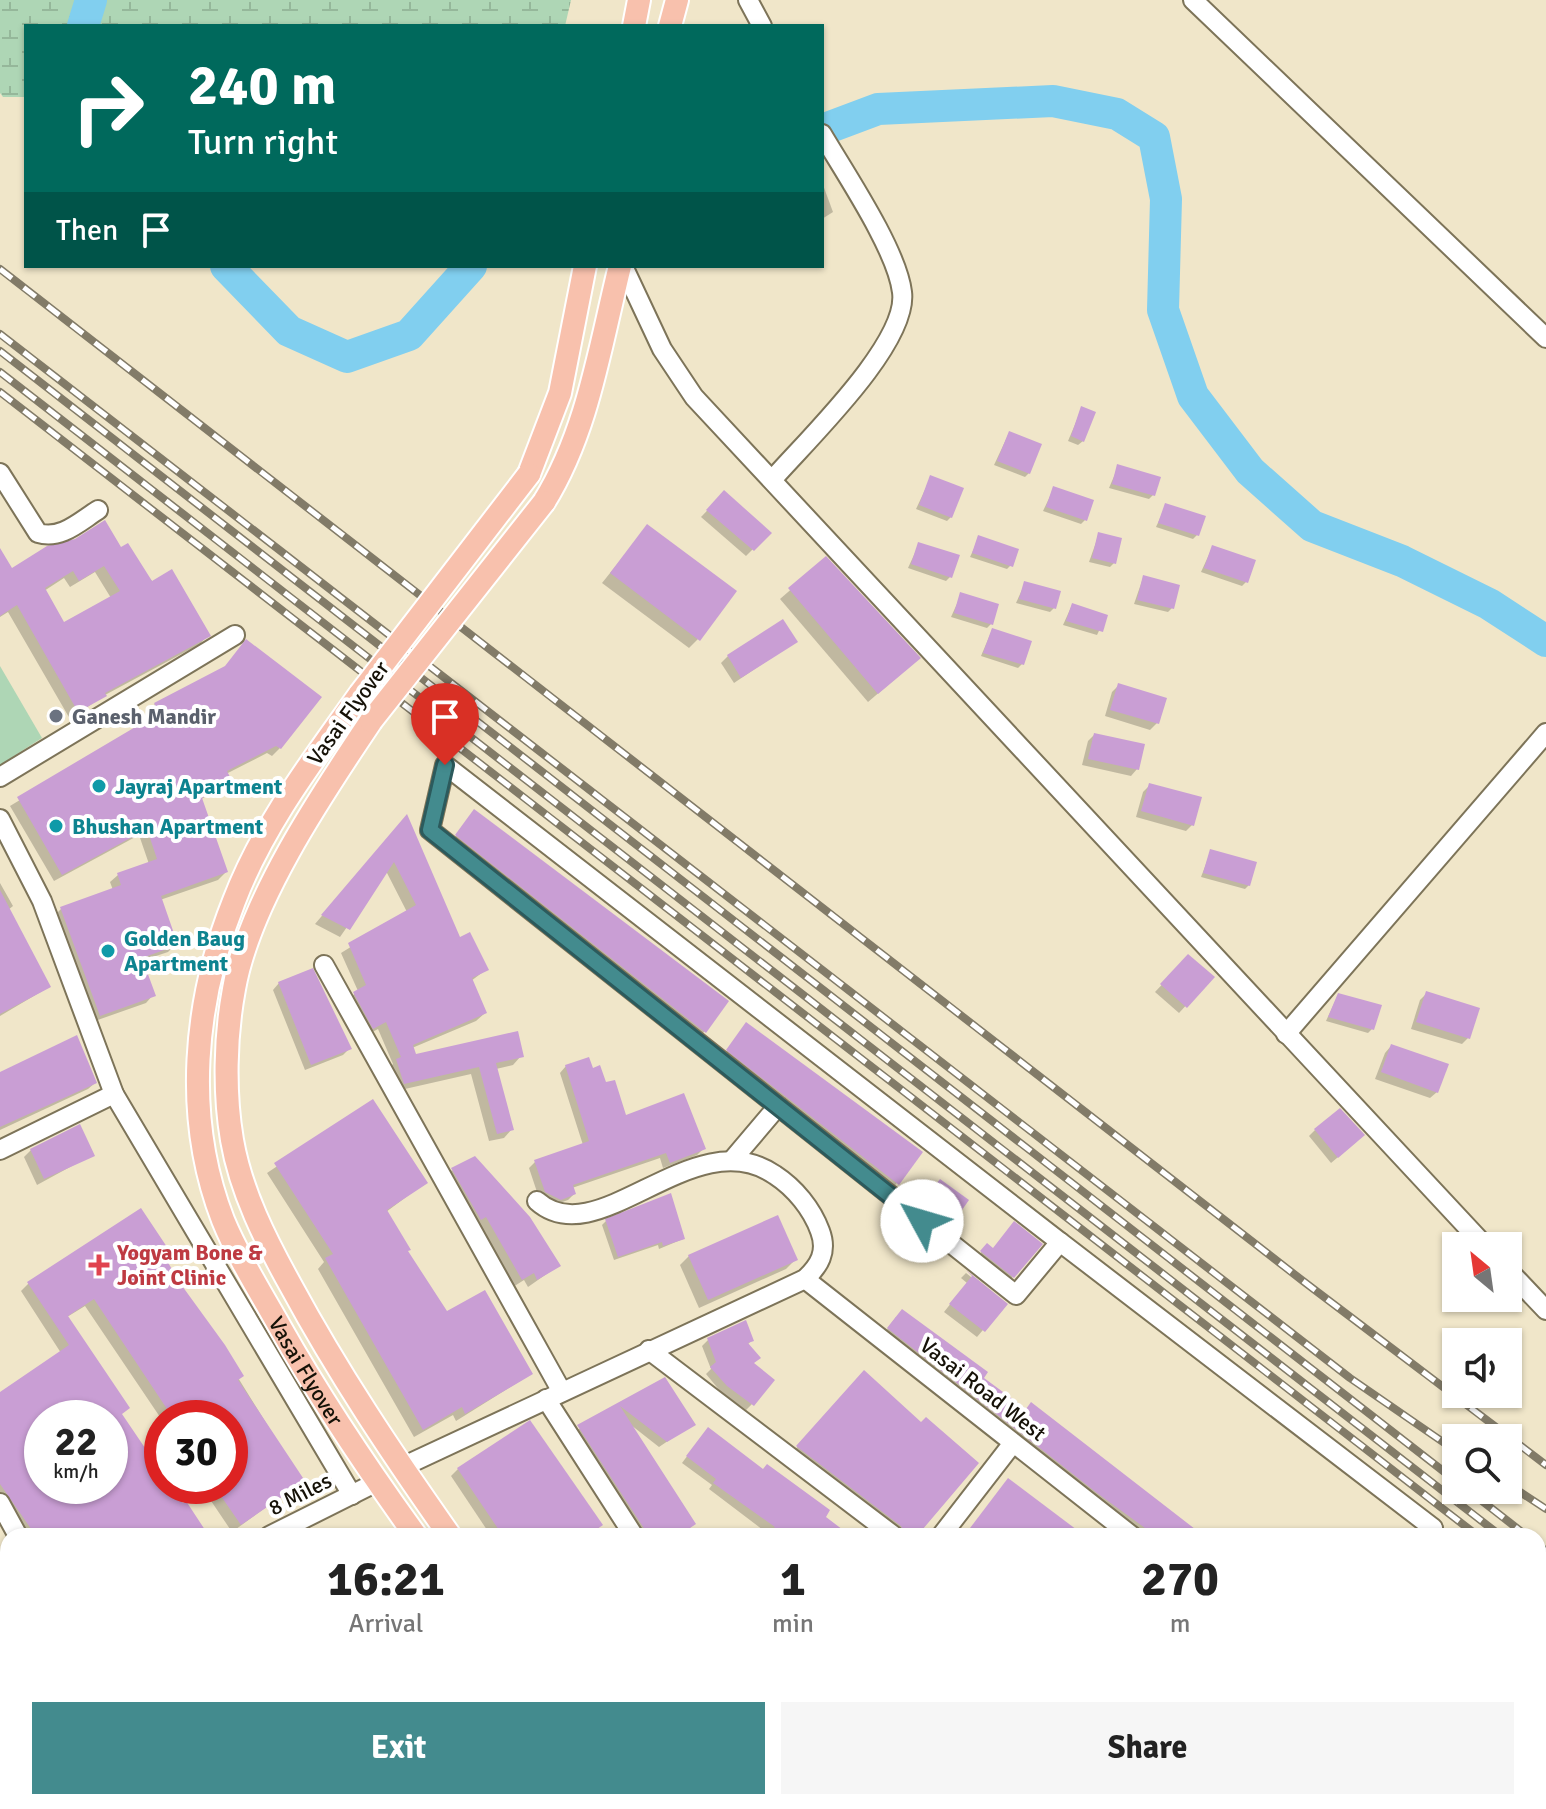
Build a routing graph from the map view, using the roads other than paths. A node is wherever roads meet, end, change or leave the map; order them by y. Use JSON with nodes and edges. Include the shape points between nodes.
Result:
{"nodes":[{"id":1,"x":639,"y":0,"type":"edge"},
{"id":2,"x":677,"y":0,"type":"edge"},
{"id":3,"x":748,"y":0,"type":"edge"},
{"id":4,"x":1193,"y":0,"type":"edge"},
{"id":5,"x":634,"y":24,"type":"edge"},
{"id":6,"x":671,"y":24,"type":"edge"},
{"id":7,"x":761,"y":24,"type":"edge"},
{"id":8,"x":824,"y":138,"type":"edge"},
{"id":9,"x":585,"y":268,"type":"edge"},
{"id":10,"x":621,"y":268,"type":"edge"},
{"id":11,"x":623,"y":268,"type":"edge"},
{"id":12,"x":1546,"y":338,"type":"edge"},
{"id":13,"x":0,"y":473,"type":"edge"},
{"id":14,"x":772,"y":480,"type":"junction"},
{"id":15,"x":98,"y":510,"type":"dead end"},
{"id":16,"x":235,"y":635,"type":"dead end"},
{"id":17,"x":1546,"y":733,"type":"edge"},
{"id":18,"x":0,"y":777,"type":"edge"},
{"id":19,"x":0,"y":819,"type":"edge"},
{"id":20,"x":324,"y":965,"type":"dead end"},
{"id":21,"x":1286,"y":1034,"type":"junction"},
{"id":22,"x":114,"y":1094,"type":"junction"},
{"id":23,"x":778,"y":1106,"type":"junction"},
{"id":24,"x":0,"y":1150,"type":"edge"},
{"id":25,"x":733,"y":1159,"type":"junction"},
{"id":26,"x":537,"y":1201,"type":"dead end"},
{"id":27,"x":1472,"y":1232,"type":"edge"},
{"id":28,"x":1060,"y":1242,"type":"junction"},
{"id":29,"x":805,"y":1279,"type":"junction"},
{"id":30,"x":1522,"y":1285,"type":"edge"},
{"id":31,"x":1546,"y":1310,"type":"edge"},
{"id":32,"x":649,"y":1350,"type":"junction"},
{"id":33,"x":554,"y":1396,"type":"junction"},
{"id":34,"x":1013,"y":1443,"type":"junction"},
{"id":35,"x":402,"y":1467,"type":"junction"},
{"id":36,"x":377,"y":1482,"type":"junction"},
{"id":37,"x":352,"y":1495,"type":"junction"},
{"id":38,"x":0,"y":1503,"type":"edge"},
{"id":39,"x":14,"y":1528,"type":"edge"},
{"id":40,"x":285,"y":1528,"type":"edge"},
{"id":41,"x":410,"y":1528,"type":"edge"},
{"id":42,"x":444,"y":1528,"type":"edge"},
{"id":43,"x":629,"y":1528,"type":"edge"},
{"id":44,"x":883,"y":1528,"type":"edge"},
{"id":45,"x":947,"y":1528,"type":"edge"},
{"id":46,"x":1122,"y":1528,"type":"edge"},
{"id":47,"x":1433,"y":1528,"type":"dead end"}],
"edges":[{"from":1,"to":5,"type":"main road"},
{"from":2,"to":6,"type":"main road"},
{"from":3,"to":7,"type":"street"},
{"from":4,"to":12,"type":"street"},
{"from":8,"to":14,"type":"street","via":[[893,261],[902,315],[877,360]]},
{"from":9,"to":36,"type":"main road","name":"Vasai Flyover","bridge":true,"via":[[560,393],[529,474],[282,804],[234,900],[204,993],[197,1086],[204,1151],[223,1221],[289,1344]]},
{"from":10,"to":35,"type":"main road","name":"Vasai Flyover","bridge":true,"via":[[566,467],[371,721],[313,807],[255,924],[234,988],[228,1096],[232,1141],[245,1187],[311,1323]]},
{"from":11,"to":14,"type":"street","via":[[662,349],[694,397]]},
{"from":13,"to":15,"type":"street","via":[[38,533],[61,534]]},
{"from":14,"to":21,"type":"street"},
{"from":16,"to":18,"type":"street"},
{"from":17,"to":21,"type":"street"},
{"from":19,"to":22,"type":"street","via":[[47,914]]},
{"from":20,"to":33,"type":"street"},
{"from":21,"to":27,"type":"street"},
{"from":22,"to":24,"type":"street"},
{"from":22,"to":37,"type":"street"},
{"from":23,"to":25,"type":"street"},
{"from":23,"to":28,"type":"street","via":[[1016,1295]]},
{"from":23,"to":28,"type":"street","via":[[430,830],[445,765]]},
{"from":25,"to":26,"type":"street","via":[[707,1162],[588,1213],[558,1215]]},
{"from":25,"to":29,"type":"street","via":[[754,1163],[784,1181],[812,1216],[824,1252]]},
{"from":28,"to":47,"type":"street"},
{"from":29,"to":32,"type":"street"},
{"from":29,"to":34,"type":"street","name":"Vasai Road West"},
{"from":30,"to":31,"type":"street"},
{"from":32,"to":33,"type":"street"},
{"from":32,"to":44,"type":"street"},
{"from":33,"to":35,"type":"street"},
{"from":33,"to":43,"type":"street"},
{"from":34,"to":45,"type":"street"},
{"from":34,"to":46,"type":"street","name":"Vasai Road West"},
{"from":35,"to":36,"type":"main road"},
{"from":35,"to":42,"type":"main road","name":"Vasai Flyover"},
{"from":36,"to":37,"type":"street","name":"8 Miles"},
{"from":36,"to":41,"type":"main road","name":"Vasai Flyover"},
{"from":37,"to":40,"type":"street","name":"8 Miles"},
{"from":38,"to":39,"type":"street"}]}
